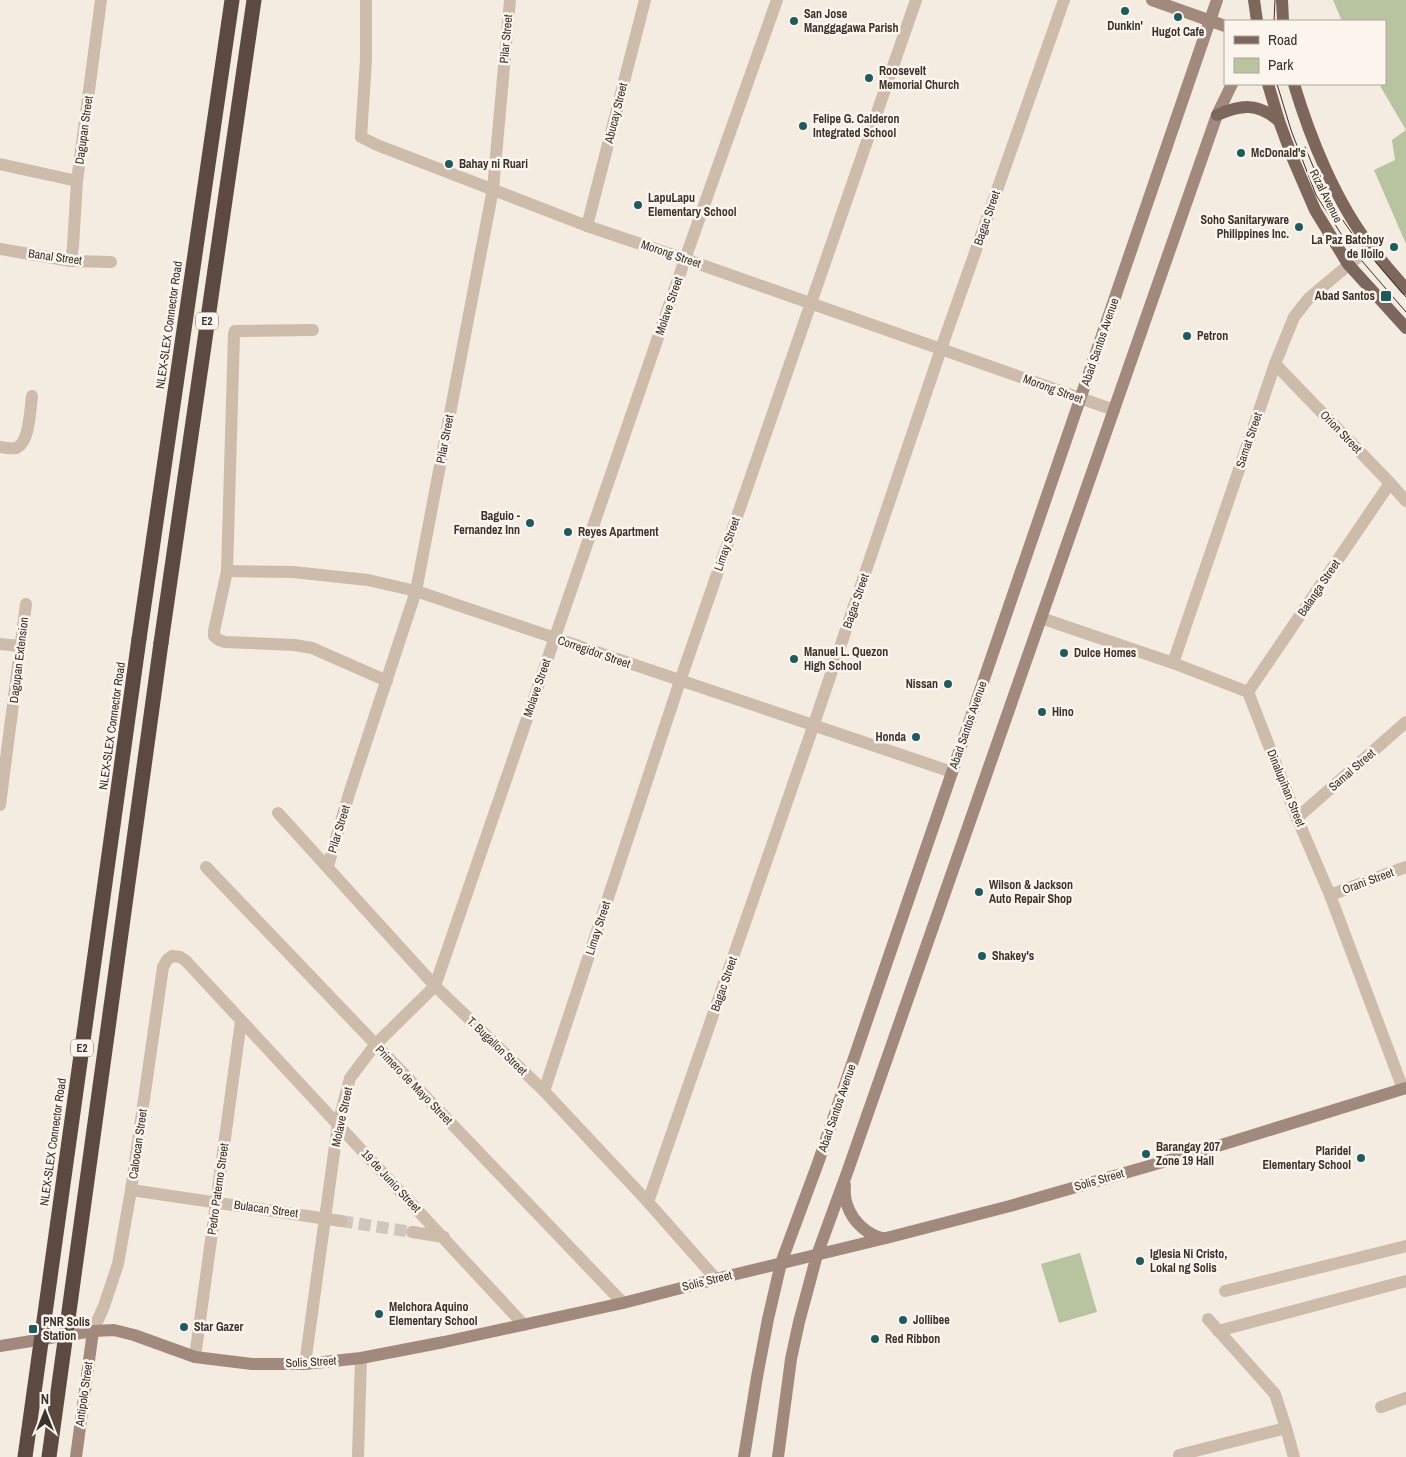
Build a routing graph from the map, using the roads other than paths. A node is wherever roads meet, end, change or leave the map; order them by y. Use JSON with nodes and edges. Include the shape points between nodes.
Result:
{"nodes":[{"id":1,"x":101,"y":0,"type":"edge"},
{"id":2,"x":232,"y":0,"type":"edge"},
{"id":3,"x":254,"y":0,"type":"edge"},
{"id":4,"x":366,"y":0,"type":"edge"},
{"id":5,"x":510,"y":0,"type":"edge"},
{"id":6,"x":645,"y":0,"type":"edge"},
{"id":7,"x":777,"y":0,"type":"edge"},
{"id":8,"x":916,"y":0,"type":"edge"},
{"id":9,"x":1064,"y":0,"type":"edge"},
{"id":10,"x":1152,"y":0,"type":"edge"},
{"id":11,"x":1217,"y":0,"type":"edge"},
{"id":12,"x":1254,"y":0,"type":"edge"},
{"id":13,"x":1282,"y":0,"type":"edge"},
{"id":14,"x":1211,"y":20,"type":"junction"},
{"id":15,"x":1257,"y":20,"type":"edge"},
{"id":16,"x":1282,"y":20,"type":"edge"},
{"id":17,"x":1224,"y":26,"type":"edge"},
{"id":18,"x":1232,"y":85,"type":"edge"},
{"id":19,"x":1268,"y":85,"type":"edge"},
{"id":20,"x":1294,"y":85,"type":"edge"},
{"id":21,"x":1217,"y":115,"type":"junction"},
{"id":22,"x":1279,"y":120,"type":"junction"},
{"id":23,"x":0,"y":164,"type":"edge"},
{"id":24,"x":77,"y":181,"type":"junction"},
{"id":25,"x":493,"y":189,"type":"junction"},
{"id":26,"x":587,"y":226,"type":"junction"},
{"id":27,"x":1370,"y":247,"type":"junction"},
{"id":28,"x":0,"y":249,"type":"edge"},
{"id":29,"x":685,"y":259,"type":"junction"},
{"id":30,"x":70,"y":261,"type":"junction"},
{"id":31,"x":111,"y":262,"type":"dead end"},
{"id":32,"x":1348,"y":264,"type":"junction"},
{"id":33,"x":1406,"y":289,"type":"edge"},
{"id":34,"x":811,"y":303,"type":"junction"},
{"id":35,"x":1406,"y":328,"type":"edge"},
{"id":36,"x":313,"y":330,"type":"dead end"},
{"id":37,"x":941,"y":349,"type":"junction"},
{"id":38,"x":1275,"y":364,"type":"junction"},
{"id":39,"x":32,"y":396,"type":"dead end"},
{"id":40,"x":1080,"y":399,"type":"junction"},
{"id":41,"x":1114,"y":410,"type":"junction"},
{"id":42,"x":0,"y":447,"type":"edge"},
{"id":43,"x":1390,"y":483,"type":"junction"},
{"id":44,"x":1406,"y":502,"type":"edge"},
{"id":45,"x":228,"y":571,"type":"junction"},
{"id":46,"x":416,"y":591,"type":"junction"},
{"id":47,"x":26,"y":604,"type":"dead end"},
{"id":48,"x":1041,"y":618,"type":"junction"},
{"id":49,"x":554,"y":638,"type":"junction"},
{"id":50,"x":0,"y":644,"type":"edge"},
{"id":51,"x":21,"y":646,"type":"junction"},
{"id":52,"x":1173,"y":663,"type":"junction"},
{"id":53,"x":387,"y":681,"type":"junction"},
{"id":54,"x":680,"y":681,"type":"junction"},
{"id":55,"x":1248,"y":692,"type":"junction"},
{"id":56,"x":1406,"y":722,"type":"edge"},
{"id":57,"x":814,"y":724,"type":"junction"},
{"id":58,"x":952,"y":772,"type":"junction"},
{"id":59,"x":0,"y":805,"type":"edge"},
{"id":60,"x":278,"y":813,"type":"dead end"},
{"id":61,"x":1297,"y":818,"type":"junction"},
{"id":62,"x":328,"y":866,"type":"junction"},
{"id":63,"x":206,"y":867,"type":"dead end"},
{"id":64,"x":1406,"y":867,"type":"edge"},
{"id":65,"x":1330,"y":895,"type":"junction"},
{"id":66,"x":172,"y":956,"type":"joint"},
{"id":67,"x":435,"y":986,"type":"junction"},
{"id":68,"x":242,"y":1021,"type":"junction"},
{"id":69,"x":375,"y":1045,"type":"junction"},
{"id":70,"x":1404,"y":1088,"type":"edge"},
{"id":71,"x":544,"y":1091,"type":"junction"},
{"id":72,"x":338,"y":1124,"type":"junction"},
{"id":73,"x":848,"y":1170,"type":"junction"},
{"id":74,"x":131,"y":1190,"type":"junction"},
{"id":75,"x":217,"y":1202,"type":"junction"},
{"id":76,"x":648,"y":1202,"type":"junction"},
{"id":77,"x":325,"y":1218,"type":"junction"},
{"id":78,"x":341,"y":1221,"type":"tunnel mouth"},
{"id":79,"x":412,"y":1232,"type":"tunnel mouth"},
{"id":80,"x":444,"y":1237,"type":"junction"},
{"id":81,"x":890,"y":1238,"type":"junction"},
{"id":82,"x":1406,"y":1246,"type":"edge"},
{"id":83,"x":817,"y":1255,"type":"junction"},
{"id":84,"x":781,"y":1264,"type":"junction"},
{"id":85,"x":716,"y":1279,"type":"junction"},
{"id":86,"x":1406,"y":1280,"type":"edge"},
{"id":87,"x":1225,"y":1291,"type":"dead end"},
{"id":88,"x":623,"y":1303,"type":"junction"},
{"id":89,"x":1208,"y":1319,"type":"dead end"},
{"id":90,"x":524,"y":1325,"type":"junction"},
{"id":91,"x":93,"y":1331,"type":"junction"},
{"id":92,"x":1218,"y":1331,"type":"junction"},
{"id":93,"x":0,"y":1346,"type":"edge"},
{"id":94,"x":194,"y":1357,"type":"junction"},
{"id":95,"x":360,"y":1358,"type":"junction"},
{"id":96,"x":305,"y":1364,"type":"junction"},
{"id":97,"x":1406,"y":1398,"type":"edge"},
{"id":98,"x":1381,"y":1407,"type":"dead end"},
{"id":99,"x":1286,"y":1428,"type":"junction"},
{"id":100,"x":1179,"y":1455,"type":"dead end"},
{"id":101,"x":25,"y":1457,"type":"edge"},
{"id":102,"x":49,"y":1457,"type":"edge"},
{"id":103,"x":76,"y":1457,"type":"edge"},
{"id":104,"x":358,"y":1457,"type":"edge"},
{"id":105,"x":744,"y":1457,"type":"edge"},
{"id":106,"x":778,"y":1457,"type":"edge"},
{"id":107,"x":1294,"y":1457,"type":"edge"}],
"edges":[{"from":1,"to":24,"type":"street","name":"Dagupan Street"},
{"from":2,"to":101,"type":"highway","name":"NLEX-SLEX Connector Road","number":"E2","bridge":true},
{"from":3,"to":102,"type":"highway","number":"E2","bridge":true,"via":[[163,623]]},
{"from":4,"to":25,"type":"street","name":"Morong Street","via":[[361,137]]},
{"from":5,"to":25,"type":"street","name":"Pilar Street"},
{"from":6,"to":26,"type":"street","name":"Abucay Street"},
{"from":7,"to":29,"type":"street","name":"Molave Street"},
{"from":8,"to":34,"type":"street","name":"Limay Street"},
{"from":9,"to":37,"type":"street","name":"Bagac Street"},
{"from":10,"to":14,"type":"main road"},
{"from":11,"to":14,"type":"main road","name":"Abad Santos Avenue"},
{"from":12,"to":15,"type":"main road"},
{"from":13,"to":16,"type":"main road"},
{"from":14,"to":17,"type":"main road"},
{"from":14,"to":40,"type":"main road","name":"Abad Santos Avenue"},
{"from":18,"to":21,"type":"main road"},
{"from":19,"to":22,"type":"main road","name":"Rizal Avenue"},
{"from":20,"to":27,"type":"main road","name":"Rizal Avenue","via":[[1303,114],[1340,199]]},
{"from":21,"to":22,"type":"main road","via":[[1251,107],[1270,113]]},
{"from":21,"to":41,"type":"main road"},
{"from":22,"to":32,"type":"main road","name":"Rizal Avenue","via":[[1314,210]]},
{"from":23,"to":24,"type":"street"},
{"from":24,"to":30,"type":"street","name":"Dagupan Street"},
{"from":25,"to":26,"type":"street","name":"Morong Street"},
{"from":25,"to":46,"type":"street","name":"Pilar Street"},
{"from":26,"to":29,"type":"street","name":"Morong Street"},
{"from":27,"to":32,"type":"street","name":"Samat Street"},
{"from":27,"to":33,"type":"main road","name":"Rizal Avenue"},
{"from":28,"to":30,"type":"street","name":"Banal Street"},
{"from":29,"to":34,"type":"street","name":"Morong Street"},
{"from":29,"to":49,"type":"street","name":"Molave Street"},
{"from":30,"to":31,"type":"street","name":"Banal Street"},
{"from":32,"to":35,"type":"main road","name":"Rizal Avenue"},
{"from":32,"to":38,"type":"street","name":"Samat Street","via":[[1309,298],[1294,317]]},
{"from":34,"to":37,"type":"street","name":"Morong Street"},
{"from":34,"to":54,"type":"street","name":"Limay Street"},
{"from":36,"to":45,"type":"street","via":[[235,331]]},
{"from":37,"to":40,"type":"street","name":"Morong Street"},
{"from":37,"to":57,"type":"street","name":"Bagac Street"},
{"from":38,"to":43,"type":"street","name":"Orion Street"},
{"from":38,"to":52,"type":"street","name":"Samat Street"},
{"from":39,"to":42,"type":"street","via":[[26,439],[18,448]]},
{"from":40,"to":41,"type":"street","name":"Morong Street"},
{"from":40,"to":58,"type":"main road","name":"Abad Santos Avenue"},
{"from":41,"to":48,"type":"main road"},
{"from":43,"to":44,"type":"street","name":"Orion Street"},
{"from":43,"to":55,"type":"street","name":"Balanga Street"},
{"from":45,"to":46,"type":"street","name":"Corregidor Street","via":[[322,575],[368,580]]},
{"from":45,"to":53,"type":"street","via":[[214,631],[216,638],[225,642],[312,648]]},
{"from":46,"to":49,"type":"street","name":"Corregidor Street"},
{"from":46,"to":53,"type":"street","name":"Pilar Street"},
{"from":47,"to":51,"type":"street","name":"Dagupan Extension"},
{"from":48,"to":52,"type":"street"},
{"from":48,"to":73,"type":"main road"},
{"from":49,"to":54,"type":"street","name":"Corregidor Street"},
{"from":49,"to":67,"type":"street","name":"Molave Street"},
{"from":50,"to":51,"type":"street"},
{"from":51,"to":59,"type":"street","name":"Dagupan Extension"},
{"from":52,"to":55,"type":"street"},
{"from":53,"to":62,"type":"street","name":"Pilar Street"},
{"from":54,"to":57,"type":"street","name":"Corregidor Street"},
{"from":54,"to":71,"type":"street","name":"Limay Street"},
{"from":55,"to":61,"type":"street","name":"Dinalupihan Street"},
{"from":56,"to":61,"type":"street","name":"Samal Street"},
{"from":57,"to":58,"type":"street","name":"Corregidor Street"},
{"from":57,"to":76,"type":"street","name":"Bagac Street"},
{"from":58,"to":84,"type":"main road","name":"Abad Santos Avenue"},
{"from":60,"to":62,"type":"street","name":"T. Bugallon Street"},
{"from":61,"to":65,"type":"street","name":"Dinalupihan Street"},
{"from":62,"to":67,"type":"street","name":"T. Bugallon Street"},
{"from":63,"to":69,"type":"street","name":"Primero de Mayo Street"},
{"from":64,"to":65,"type":"street","name":"Orani Street"},
{"from":65,"to":70,"type":"street","name":"Dinalupihan Street"},
{"from":66,"to":68,"type":"street","name":"19 de Junio Street","via":[[186,961]]},
{"from":66,"to":74,"type":"street","name":"Caloocan Street","via":[[163,967]]},
{"from":67,"to":69,"type":"street","name":"Molave Street"},
{"from":67,"to":71,"type":"street","name":"T. Bugallon Street"},
{"from":68,"to":72,"type":"street","name":"19 de Junio Street"},
{"from":68,"to":75,"type":"street","name":"Pedro Paterno Street"},
{"from":69,"to":72,"type":"street","name":"Molave Street","via":[[350,1078]]},
{"from":69,"to":88,"type":"street","name":"Primero de Mayo Street"},
{"from":70,"to":81,"type":"main road","name":"Solis Street","via":[[1208,1149]]},
{"from":71,"to":76,"type":"street","name":"T. Bugallon Street"},
{"from":72,"to":77,"type":"street","name":"Molave Street"},
{"from":72,"to":80,"type":"street","name":"19 de Junio Street"},
{"from":73,"to":81,"type":"main road","via":[[844,1192],[850,1212],[863,1229],[882,1238]]},
{"from":73,"to":83,"type":"main road"},
{"from":74,"to":75,"type":"street","name":"Bulacan Street"},
{"from":74,"to":91,"type":"street","name":"Caloocan Street","via":[[118,1264]]},
{"from":75,"to":77,"type":"street","name":"Bulacan Street"},
{"from":75,"to":94,"type":"street","name":"Pedro Paterno Street"},
{"from":76,"to":85,"type":"street","name":"T. Bugallon Street"},
{"from":77,"to":78,"type":"street","name":"Bulacan Street"},
{"from":77,"to":96,"type":"street","name":"Molave Street"},
{"from":79,"to":80,"type":"street"},
{"from":80,"to":90,"type":"street","name":"19 de Junio Street"},
{"from":81,"to":83,"type":"main road","name":"Solis Street"},
{"from":82,"to":87,"type":"street"},
{"from":83,"to":84,"type":"main road","name":"Solis Street"},
{"from":83,"to":106,"type":"main road","via":[[791,1359]]},
{"from":84,"to":85,"type":"main road","name":"Solis Street"},
{"from":84,"to":105,"type":"main road","name":"Abad Santos Avenue"},
{"from":85,"to":88,"type":"main road","name":"Solis Street"},
{"from":86,"to":92,"type":"street"},
{"from":88,"to":90,"type":"main road","name":"Solis Street"},
{"from":89,"to":92,"type":"street"},
{"from":90,"to":95,"type":"main road","name":"Solis Street"},
{"from":91,"to":93,"type":"main road","name":"Solis Street"},
{"from":91,"to":94,"type":"main road","name":"Solis Street","via":[[114,1330],[134,1335]]},
{"from":91,"to":103,"type":"main road","name":"Antipolo Street"},
{"from":92,"to":99,"type":"street","via":[[1275,1394]]},
{"from":94,"to":96,"type":"main road","name":"Solis Street","via":[[252,1364]]},
{"from":95,"to":96,"type":"main road","name":"Solis Street"},
{"from":95,"to":104,"type":"street"},
{"from":97,"to":98,"type":"street"},
{"from":99,"to":100,"type":"street"},
{"from":99,"to":107,"type":"street"}]}
